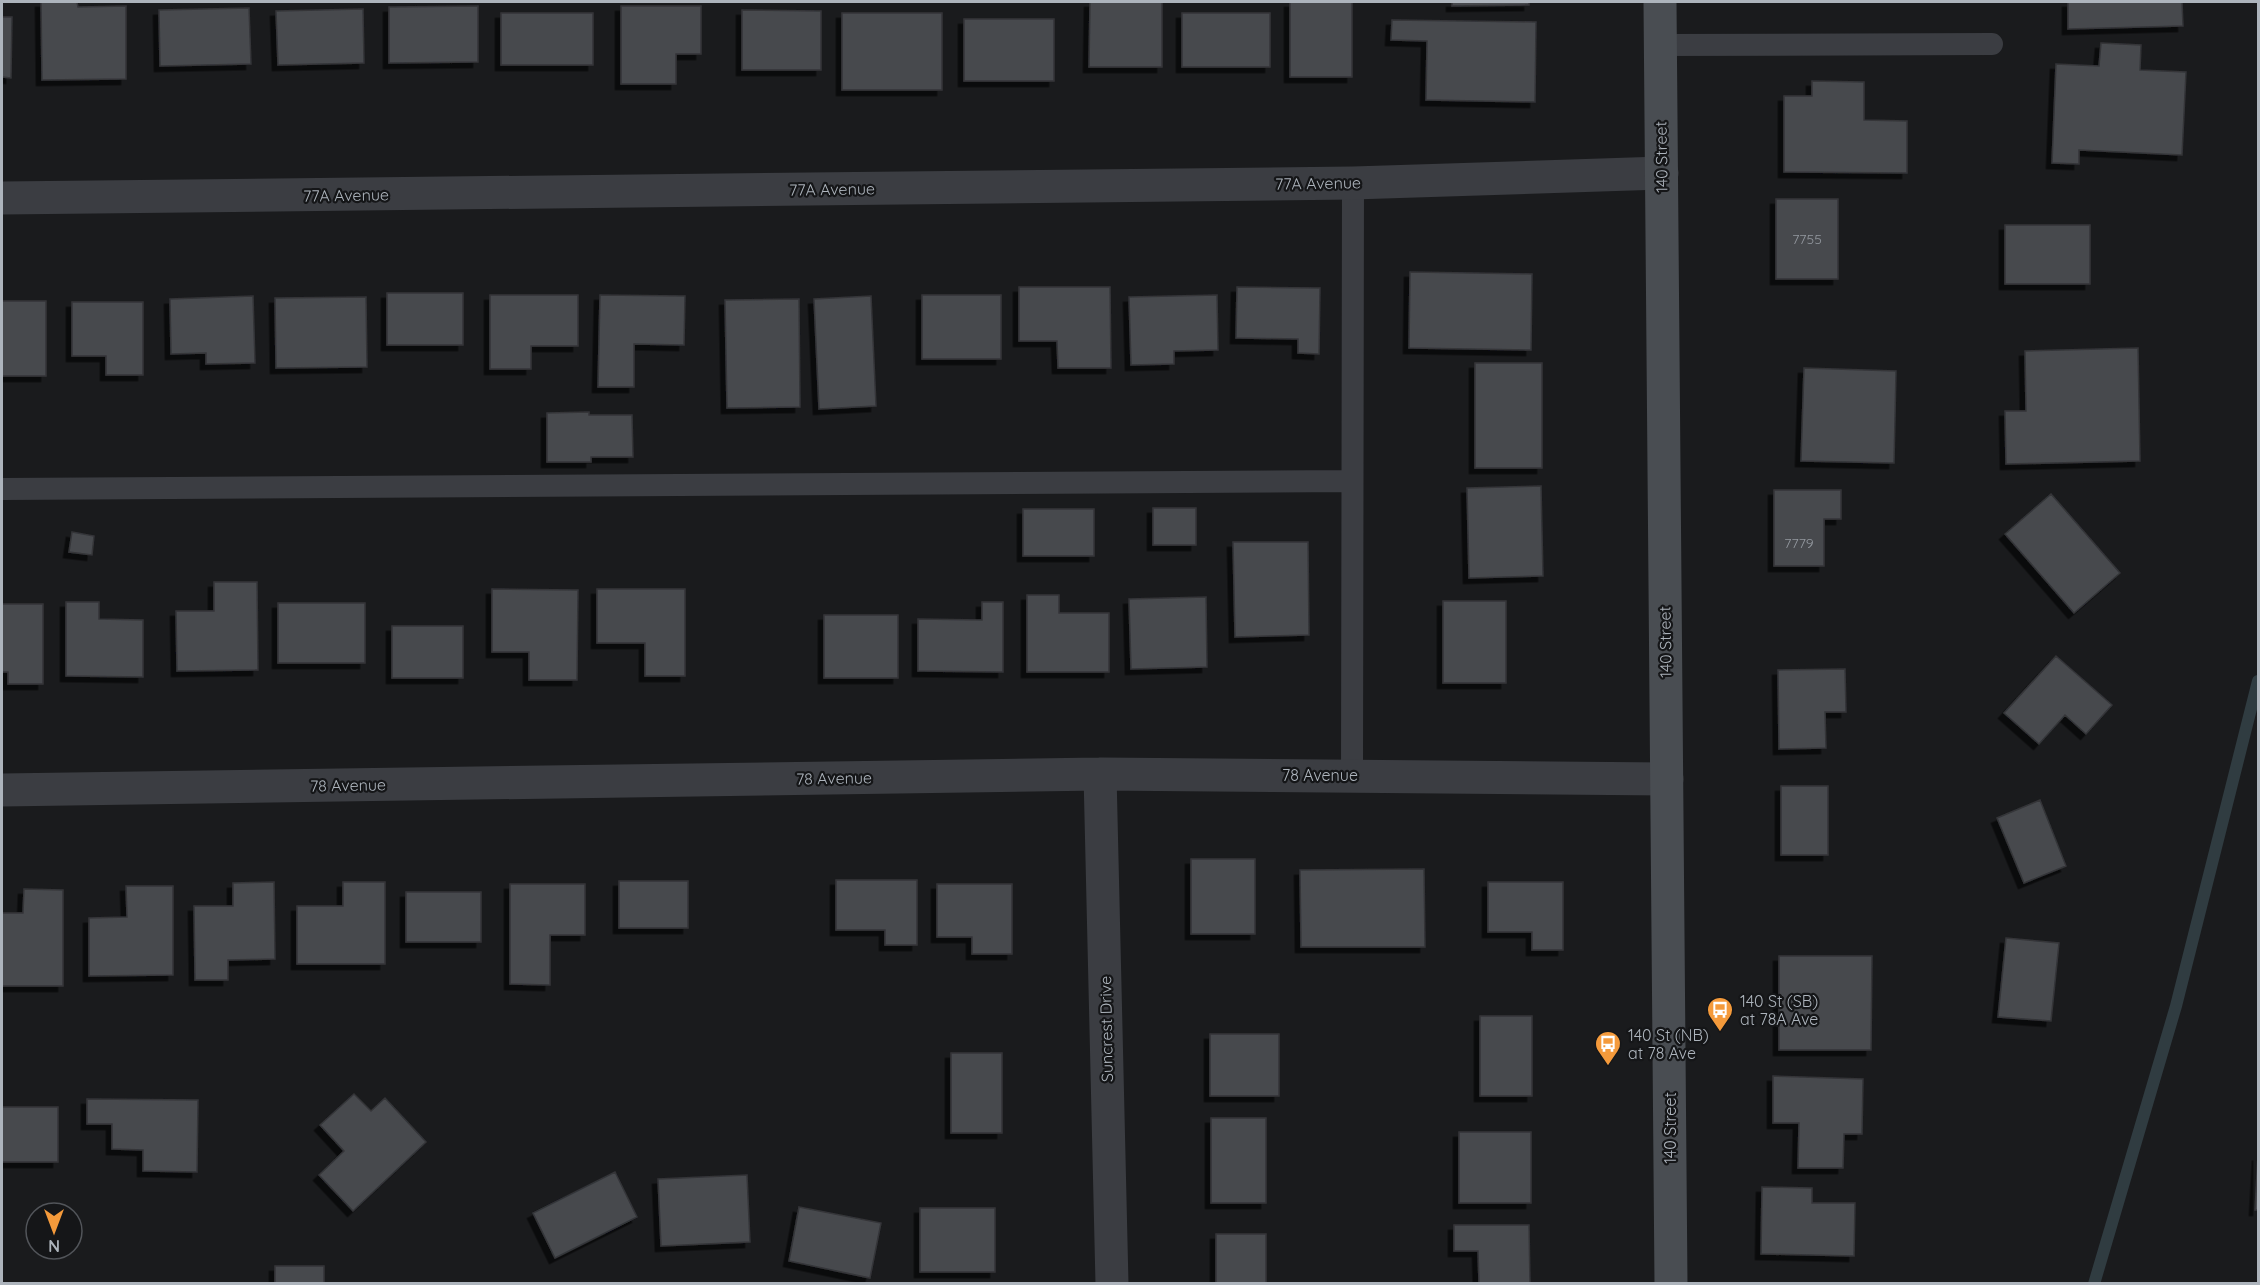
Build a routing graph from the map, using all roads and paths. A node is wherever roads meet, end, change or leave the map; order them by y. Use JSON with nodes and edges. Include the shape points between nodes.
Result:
{"nodes":[{"id":1,"x":1660,"y":2,"type":"edge"},
{"id":2,"x":1660,"y":45,"type":"junction"},
{"id":3,"x":1992,"y":45,"type":"dead end"},
{"id":4,"x":1662,"y":173,"type":"junction"},
{"id":5,"x":1353,"y":183,"type":"junction"},
{"id":6,"x":2,"y":198,"type":"edge"},
{"id":7,"x":1352,"y":481,"type":"junction"},
{"id":8,"x":2,"y":489,"type":"edge"},
{"id":9,"x":1100,"y":774,"type":"junction"},
{"id":10,"x":1353,"y":776,"type":"junction"},
{"id":11,"x":1667,"y":779,"type":"junction"},
{"id":12,"x":2,"y":790,"type":"edge"},
{"id":13,"x":1112,"y":1284,"type":"edge"},
{"id":14,"x":1671,"y":1284,"type":"edge"}],
"edges":[{"from":1,"to":2,"type":"main road","name":"140 Street"},
{"from":2,"to":3,"type":"lane"},
{"from":2,"to":4,"type":"main road","name":"140 Street"},
{"from":4,"to":5,"type":"street","name":"77A Avenue"},
{"from":4,"to":11,"type":"main road","name":"140 Street"},
{"from":5,"to":6,"type":"street","name":"77A Avenue"},
{"from":5,"to":7,"type":"lane"},
{"from":7,"to":8,"type":"lane"},
{"from":7,"to":10,"type":"lane"},
{"from":9,"to":10,"type":"street","name":"78 Avenue"},
{"from":9,"to":12,"type":"street","name":"78 Avenue"},
{"from":9,"to":13,"type":"street","name":"Suncrest Drive"},
{"from":10,"to":11,"type":"street","name":"78 Avenue"},
{"from":11,"to":14,"type":"main road","name":"140 Street"}]}
